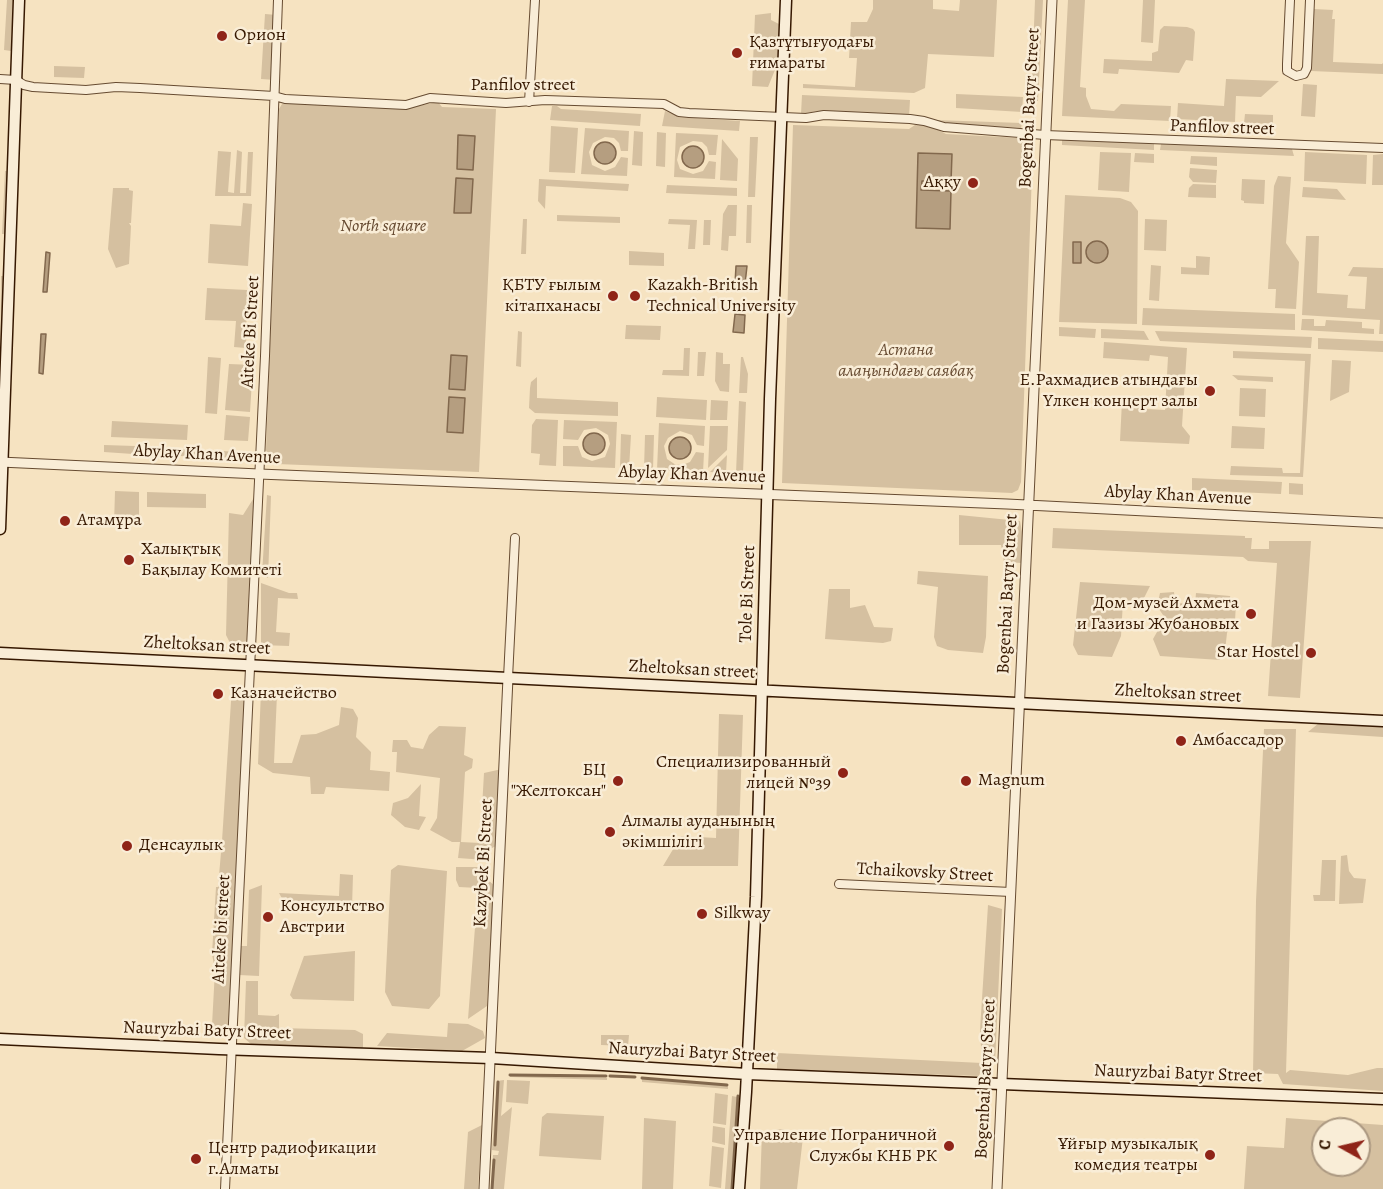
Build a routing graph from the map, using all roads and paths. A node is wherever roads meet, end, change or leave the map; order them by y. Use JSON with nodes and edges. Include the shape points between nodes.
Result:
{"nodes":[{"id":1,"x":20,"y":0,"type":"edge"},
{"id":2,"x":278,"y":0,"type":"edge"},
{"id":3,"x":535,"y":0,"type":"edge"},
{"id":4,"x":786,"y":0,"type":"edge"},
{"id":5,"x":1052,"y":0,"type":"edge"},
{"id":6,"x":1290,"y":0,"type":"edge"},
{"id":7,"x":1310,"y":0,"type":"edge"},
{"id":8,"x":7,"y":80,"type":"edge"},
{"id":9,"x":274,"y":96,"type":"junction"},
{"id":10,"x":529,"y":102,"type":"junction"},
{"id":11,"x":782,"y":117,"type":"junction"},
{"id":12,"x":1046,"y":135,"type":"junction"},
{"id":13,"x":1383,"y":148,"type":"edge"},
{"id":14,"x":5,"y":270,"type":"edge"},
{"id":15,"x":2,"y":462,"type":"edge"},
{"id":16,"x":259,"y":474,"type":"junction"},
{"id":17,"x":768,"y":494,"type":"junction"},
{"id":18,"x":1028,"y":506,"type":"junction"},
{"id":19,"x":1383,"y":524,"type":"edge"},
{"id":20,"x":0,"y":529,"type":"edge"},
{"id":21,"x":515,"y":538,"type":"dead end"},
{"id":22,"x":0,"y":653,"type":"edge"},
{"id":23,"x":250,"y":665,"type":"junction"},
{"id":24,"x":508,"y":678,"type":"junction"},
{"id":25,"x":761,"y":690,"type":"junction"},
{"id":26,"x":1020,"y":703,"type":"junction"},
{"id":27,"x":1383,"y":721,"type":"edge"},
{"id":28,"x":839,"y":884,"type":"dead end"},
{"id":29,"x":1011,"y":892,"type":"junction"},
{"id":30,"x":0,"y":1039,"type":"edge"},
{"id":31,"x":231,"y":1050,"type":"junction"},
{"id":32,"x":491,"y":1058,"type":"junction"},
{"id":33,"x":747,"y":1074,"type":"junction"},
{"id":34,"x":1002,"y":1083,"type":"junction"},
{"id":35,"x":1383,"y":1099,"type":"edge"},
{"id":36,"x":225,"y":1189,"type":"edge"},
{"id":37,"x":484,"y":1189,"type":"edge"},
{"id":38,"x":739,"y":1189,"type":"edge"},
{"id":39,"x":997,"y":1189,"type":"edge"}],
"edges":[{"from":1,"to":8,"type":"main road"},
{"from":2,"to":9,"type":"street","name":"Aiteke Bi Street"},
{"from":3,"to":10,"type":"street"},
{"from":4,"to":11,"type":"main road","name":"Tole Bi Street"},
{"from":5,"to":12,"type":"street","name":"Bogenbai Batyr Street"},
{"from":6,"to":7,"type":"street","via":[[1287,71],[1296,76],[1304,74],[1307,68]]},
{"from":8,"to":9,"type":"street","name":"Panfilov street","via":[[38,87],[86,90],[116,87]]},
{"from":8,"to":14,"type":"main road"},
{"from":9,"to":10,"type":"street","name":"Panfilov street","via":[[406,105],[430,98]]},
{"from":9,"to":16,"type":"street","name":"Aiteke Bi Street"},
{"from":10,"to":11,"type":"street","name":"Panfilov street","via":[[664,104],[679,112]]},
{"from":11,"to":12,"type":"street","name":"Panfilov street","via":[[910,120],[944,127]]},
{"from":11,"to":17,"type":"main road","name":"Tole Bi Street"},
{"from":12,"to":13,"type":"street","name":"Panfilov street"},
{"from":12,"to":18,"type":"street","name":"Bogenbai Batyr Street"},
{"from":14,"to":15,"type":"main road"},
{"from":15,"to":16,"type":"street","name":"Abylay Khan Avenue"},
{"from":15,"to":20,"type":"main road"},
{"from":16,"to":17,"type":"street","name":"Abylay Khan Avenue"},
{"from":16,"to":23,"type":"street","name":"Aiteke Bi Street"},
{"from":17,"to":18,"type":"street","name":"Abylay Khan Avenue"},
{"from":17,"to":25,"type":"main road","name":"Tole Bi Street"},
{"from":18,"to":19,"type":"street","name":"Abylay Khan Avenue"},
{"from":18,"to":26,"type":"street","name":"Bogenbai Batyr Street"},
{"from":21,"to":24,"type":"street","name":"Kazybek Bi Street"},
{"from":22,"to":23,"type":"main road","name":"Zheltoksan street"},
{"from":23,"to":24,"type":"main road","name":"Zheltoksan street"},
{"from":23,"to":31,"type":"street","name":"Aiteke bi street"},
{"from":24,"to":25,"type":"main road","name":"Zheltoksan street"},
{"from":24,"to":32,"type":"street","name":"Kazybek Bi Street"},
{"from":25,"to":26,"type":"main road","name":"Zheltoksan street"},
{"from":25,"to":33,"type":"main road","name":"Tole Bi Street"},
{"from":26,"to":27,"type":"main road","name":"Zheltoksan street"},
{"from":26,"to":29,"type":"street","name":"Bogenbai Batyr Street"},
{"from":28,"to":29,"type":"street","name":"Tchaikovsky Street"},
{"from":29,"to":34,"type":"street","name":"Bogenbai Batyr Street"},
{"from":30,"to":31,"type":"main road","name":"Nauryzbai Batyr Street"},
{"from":31,"to":32,"type":"main road","name":"Nauryzbai Batyr Street"},
{"from":31,"to":36,"type":"street"},
{"from":32,"to":33,"type":"main road","name":"Nauryzbai Batyr Street"},
{"from":32,"to":37,"type":"street","name":"Kazybek Bi Street"},
{"from":33,"to":34,"type":"main road","name":"Nauryzbai Batyr Street"},
{"from":33,"to":38,"type":"main road","name":"Tole Bi Street"},
{"from":34,"to":35,"type":"main road","name":"Nauryzbai Batyr Street"},
{"from":34,"to":39,"type":"street","name":"Bogenbai Batyr Street"}]}
